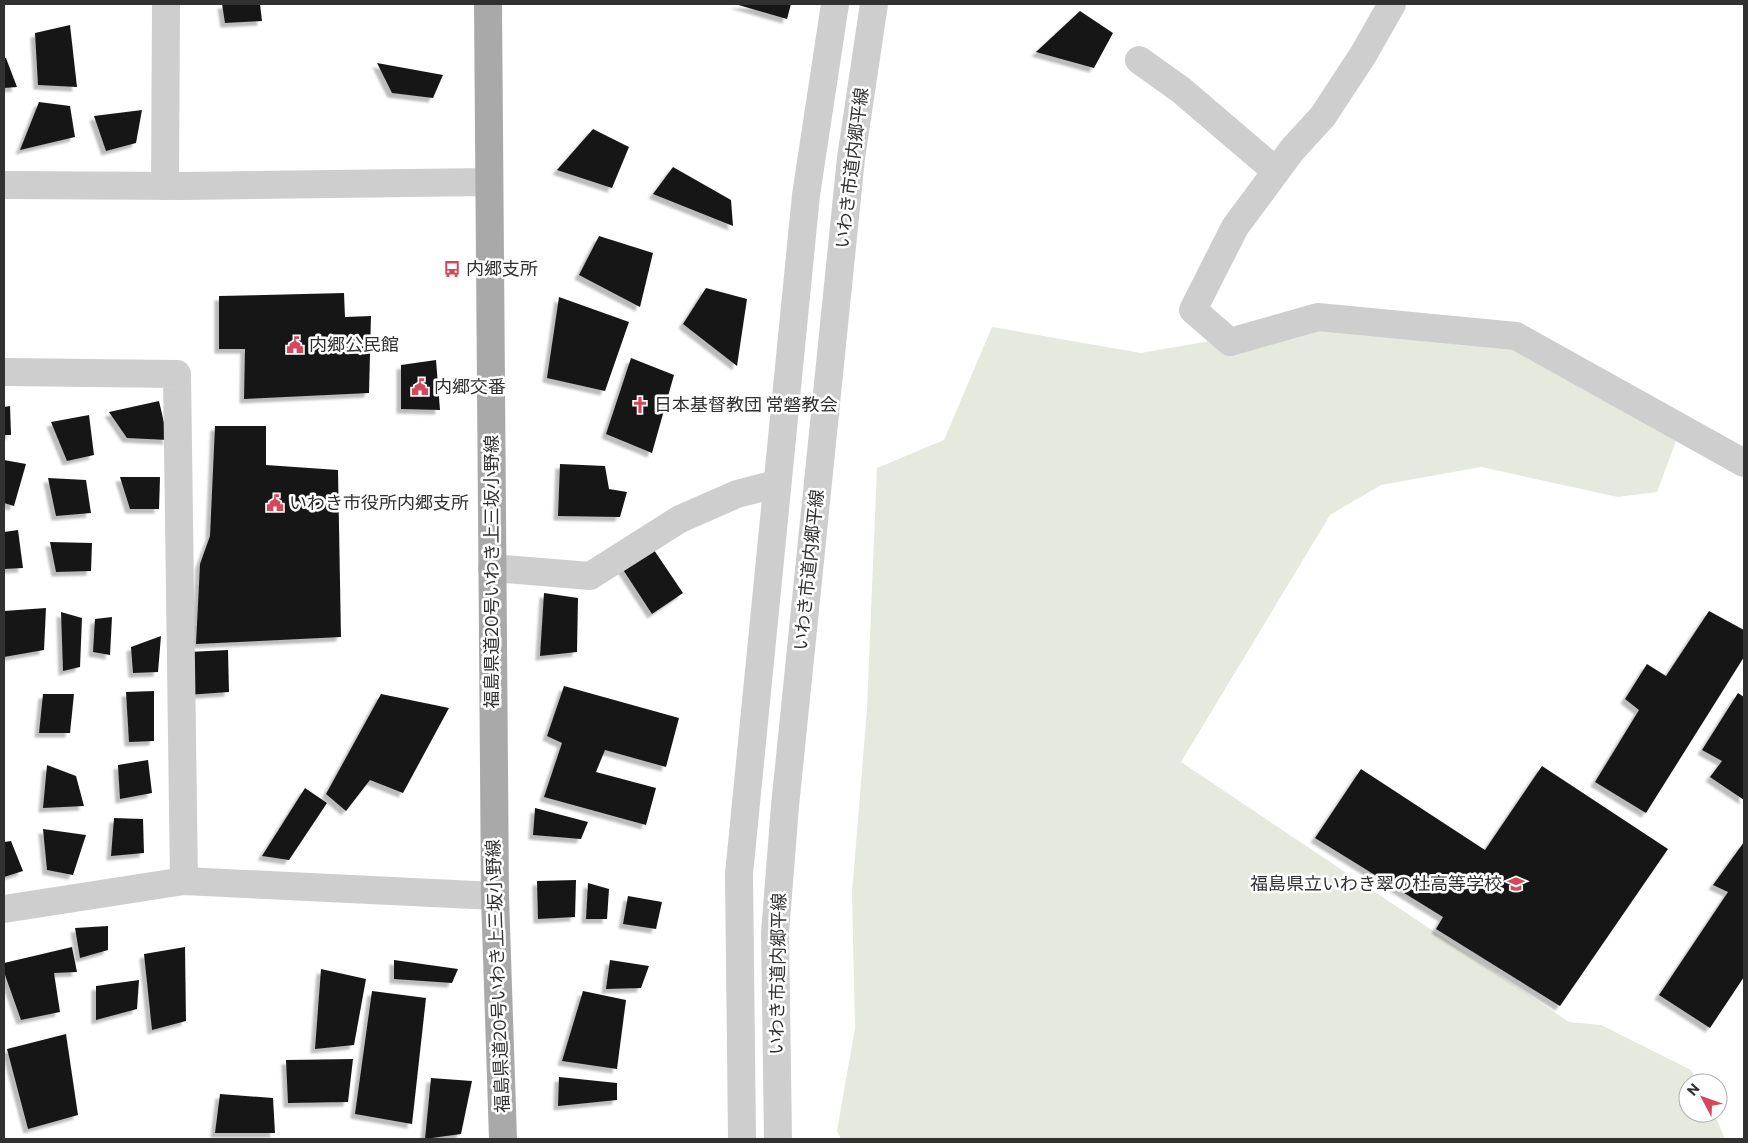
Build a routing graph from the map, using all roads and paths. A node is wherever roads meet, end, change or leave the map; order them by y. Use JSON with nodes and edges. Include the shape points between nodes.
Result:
{"nodes":[{"id":1,"x":166,"y":4,"type":"edge"},
{"id":2,"x":488,"y":4,"type":"edge"},
{"id":3,"x":834,"y":4,"type":"edge"},
{"id":4,"x":874,"y":4,"type":"edge"},
{"id":5,"x":1392,"y":4,"type":"edge"},
{"id":6,"x":1139,"y":60,"type":"dead end"},
{"id":7,"x":1276,"y":171,"type":"junction"},
{"id":8,"x":489,"y":182,"type":"junction"},
{"id":9,"x":4,"y":185,"type":"edge"},
{"id":10,"x":165,"y":186,"type":"junction"},
{"id":11,"x":4,"y":372,"type":"edge"},
{"id":12,"x":1744,"y":463,"type":"edge"},
{"id":13,"x":776,"y":484,"type":"junction"},
{"id":14,"x":492,"y":568,"type":"junction"},
{"id":15,"x":184,"y":881,"type":"junction"},
{"id":16,"x":495,"y":896,"type":"junction"},
{"id":17,"x":4,"y":909,"type":"edge"},
{"id":18,"x":502,"y":1139,"type":"edge"},
{"id":19,"x":742,"y":1139,"type":"edge"},
{"id":20,"x":778,"y":1139,"type":"edge"}],
"edges":[{"from":1,"to":10,"type":"street"},
{"from":2,"to":8,"type":"main road","name":"福島県道20号いわき上三坂小野線"},
{"from":3,"to":13,"type":"street","name":"いわき市道内郷平線","via":[[806,195]]},
{"from":4,"to":20,"type":"street","name":"いわき市道内郷平線","via":[[850,168],[785,806],[775,933]]},
{"from":5,"to":7,"type":"street","via":[[1323,116]]},
{"from":6,"to":7,"type":"street","via":[[1181,90]]},
{"from":7,"to":12,"type":"street","via":[[1235,227],[1193,310],[1230,342],[1318,317],[1516,336]]},
{"from":8,"to":10,"type":"street"},
{"from":8,"to":14,"type":"main road","name":"福島県道20号いわき上三坂小野線"},
{"from":9,"to":10,"type":"street"},
{"from":11,"to":15,"type":"street","via":[[177,374]]},
{"from":13,"to":14,"type":"street","via":[[738,494],[680,519],[590,576]]},
{"from":13,"to":19,"type":"street","name":"いわき市道内郷平線","via":[[739,874]]},
{"from":14,"to":16,"type":"main road","name":"福島県道20号いわき上三坂小野線"},
{"from":15,"to":16,"type":"street"},
{"from":15,"to":17,"type":"street"},
{"from":16,"to":18,"type":"main road","name":"福島県道20号いわき上三坂小野線"}]}
